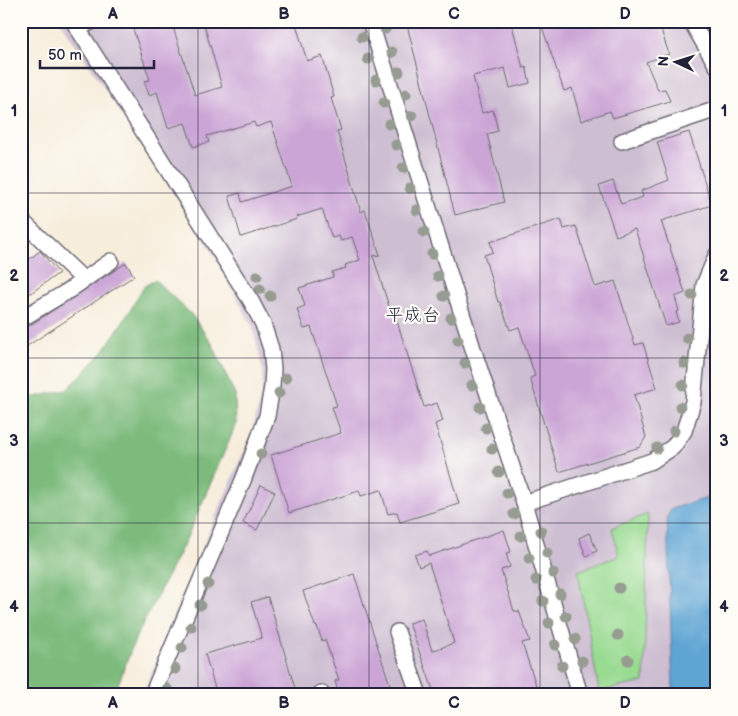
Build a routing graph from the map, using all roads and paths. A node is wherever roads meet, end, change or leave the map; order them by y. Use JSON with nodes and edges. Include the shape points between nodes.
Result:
{"nodes":[{"id":1,"x":93,"y":21,"type":"edge"},
{"id":2,"x":370,"y":21,"type":"edge"},
{"id":3,"x":691,"y":21,"type":"edge"},
{"id":4,"x":75,"y":24,"type":"edge"},
{"id":5,"x":717,"y":66,"type":"edge"},
{"id":6,"x":717,"y":109,"type":"edge"},
{"id":7,"x":622,"y":141,"type":"dead end"},
{"id":8,"x":21,"y":220,"type":"edge"},
{"id":9,"x":717,"y":254,"type":"edge"},
{"id":10,"x":111,"y":261,"type":"dead end"},
{"id":11,"x":84,"y":280,"type":"junction"},
{"id":12,"x":21,"y":319,"type":"edge"},
{"id":13,"x":524,"y":503,"type":"junction"},
{"id":14,"x":396,"y":632,"type":"dead end"},
{"id":15,"x":152,"y":695,"type":"edge"},
{"id":16,"x":419,"y":695,"type":"edge"},
{"id":17,"x":580,"y":695,"type":"edge"}],
"edges":[{"from":1,"to":4,"type":"street"},
{"from":2,"to":13,"type":"street"},
{"from":3,"to":5,"type":"street"},
{"from":4,"to":15,"type":"street","via":[[251,300],[263,324],[273,368],[267,416]]},
{"from":6,"to":7,"type":"street"},
{"from":8,"to":11,"type":"street"},
{"from":9,"to":13,"type":"street","via":[[704,285],[693,402],[684,432],[673,447],[652,461]]},
{"from":10,"to":11,"type":"street"},
{"from":11,"to":12,"type":"street"},
{"from":13,"to":17,"type":"street"},
{"from":14,"to":16,"type":"street"}]}
